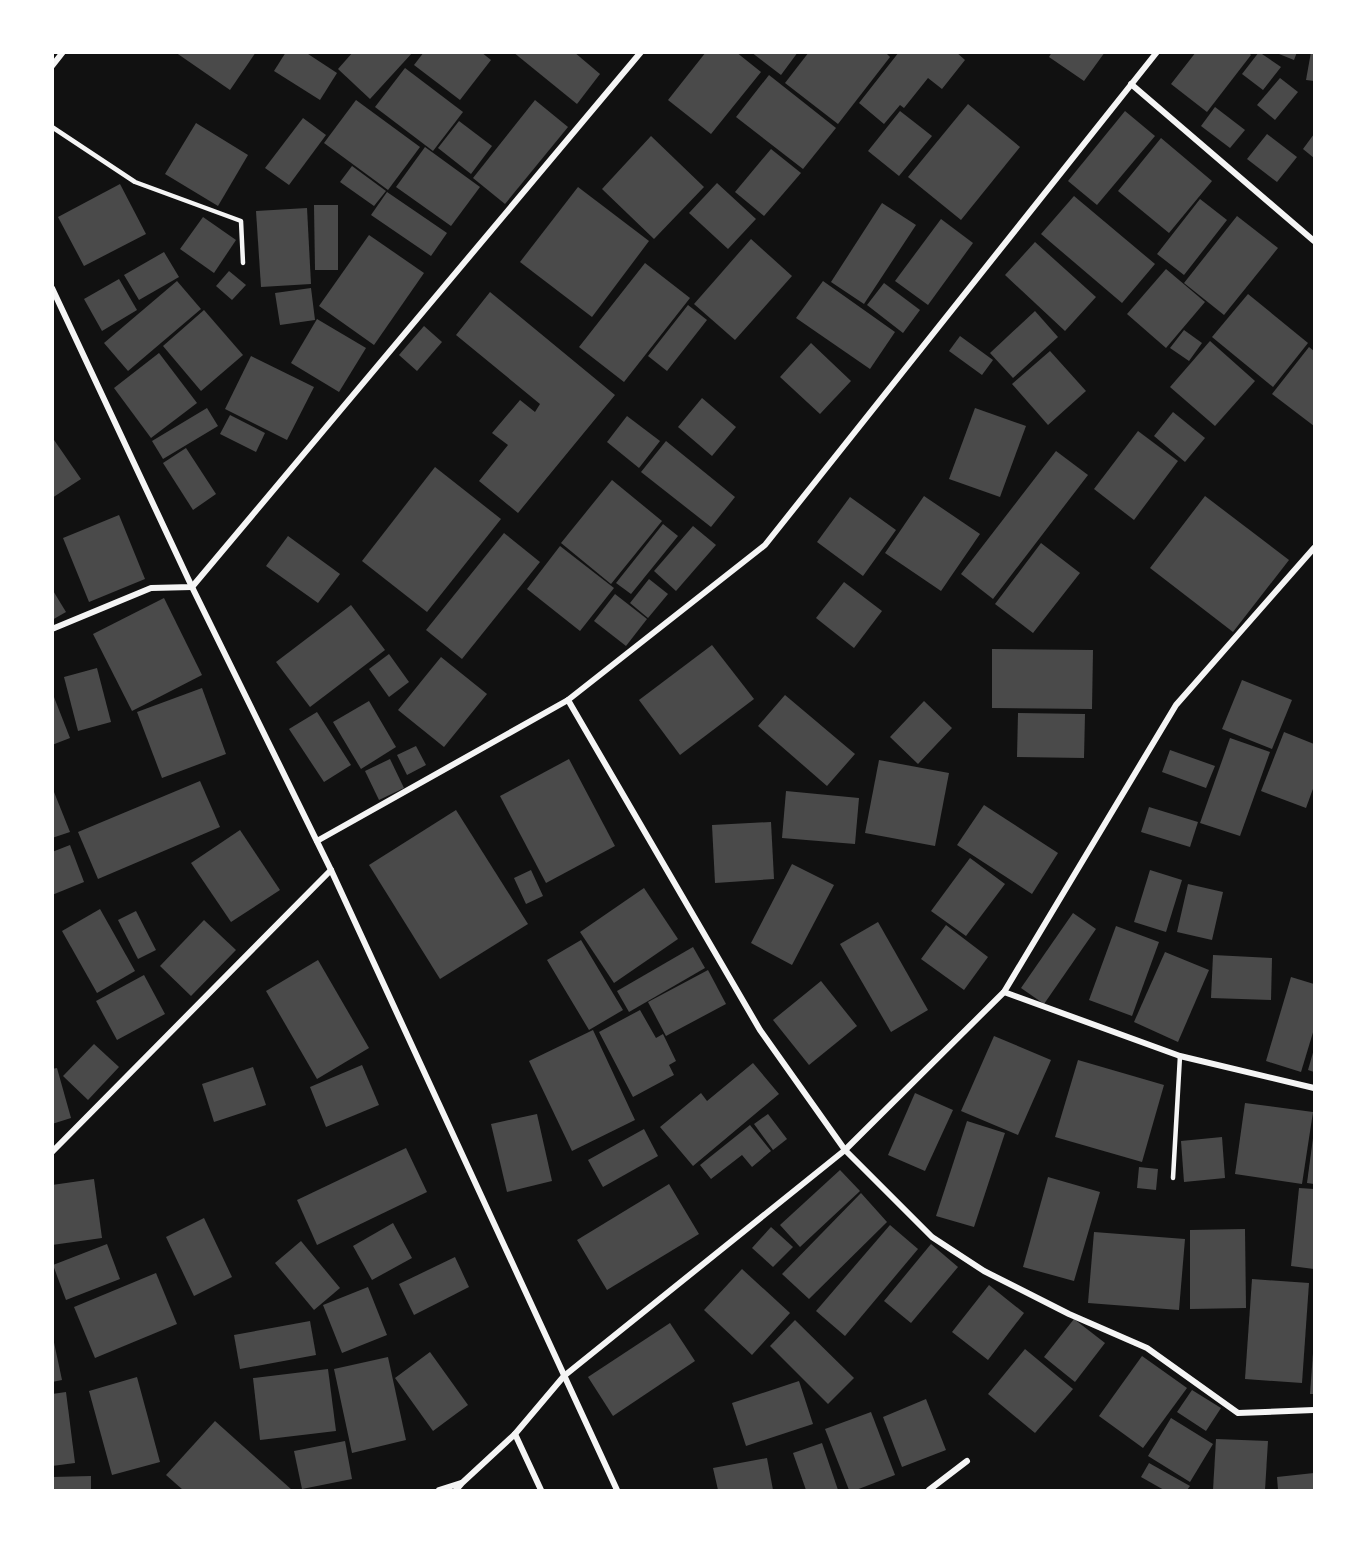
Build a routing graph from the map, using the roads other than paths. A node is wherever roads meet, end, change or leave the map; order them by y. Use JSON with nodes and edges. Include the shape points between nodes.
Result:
{"nodes":[{"id":1,"x":63,"y":52,"type":"edge"},
{"id":2,"x":641,"y":52,"type":"edge"},
{"id":3,"x":1157,"y":52,"type":"edge"},
{"id":4,"x":52,"y":66,"type":"edge"},
{"id":5,"x":1131,"y":84,"type":"junction"},
{"id":6,"x":52,"y":127,"type":"edge"},
{"id":7,"x":1314,"y":241,"type":"edge"},
{"id":8,"x":243,"y":263,"type":"dead end"},
{"id":9,"x":52,"y":288,"type":"edge"},
{"id":10,"x":1314,"y":548,"type":"edge"},
{"id":11,"x":192,"y":587,"type":"junction"},
{"id":12,"x":52,"y":629,"type":"edge"},
{"id":13,"x":568,"y":700,"type":"junction"},
{"id":14,"x":317,"y":841,"type":"junction"},
{"id":15,"x":331,"y":870,"type":"junction"},
{"id":16,"x":1004,"y":992,"type":"junction"},
{"id":17,"x":1180,"y":1056,"type":"junction"},
{"id":18,"x":1314,"y":1088,"type":"edge"},
{"id":19,"x":846,"y":1150,"type":"junction"},
{"id":20,"x":52,"y":1152,"type":"edge"},
{"id":21,"x":1173,"y":1178,"type":"dead end"},
{"id":22,"x":564,"y":1376,"type":"junction"},
{"id":23,"x":1314,"y":1410,"type":"edge"},
{"id":24,"x":515,"y":1434,"type":"junction"},
{"id":25,"x":967,"y":1461,"type":"dead end"},
{"id":26,"x":462,"y":1483,"type":"junction"},
{"id":27,"x":440,"y":1491,"type":"edge"},
{"id":28,"x":456,"y":1491,"type":"edge"},
{"id":29,"x":541,"y":1491,"type":"edge"},
{"id":30,"x":617,"y":1491,"type":"edge"},
{"id":31,"x":929,"y":1491,"type":"edge"}],
"edges":[{"from":1,"to":4,"type":"street"},
{"from":2,"to":11,"type":"street"},
{"from":3,"to":5,"type":"street"},
{"from":5,"to":7,"type":"street"},
{"from":5,"to":13,"type":"street","via":[[765,545]]},
{"from":6,"to":8,"type":"lane","via":[[135,182],[241,221]]},
{"from":9,"to":11,"type":"street"},
{"from":10,"to":16,"type":"street","via":[[1176,705]]},
{"from":11,"to":12,"type":"street","via":[[151,588]]},
{"from":11,"to":14,"type":"street"},
{"from":13,"to":14,"type":"street"},
{"from":13,"to":19,"type":"street","via":[[760,1030]]},
{"from":14,"to":15,"type":"street"},
{"from":15,"to":20,"type":"street"},
{"from":15,"to":22,"type":"street"},
{"from":16,"to":17,"type":"street"},
{"from":16,"to":19,"type":"street"},
{"from":17,"to":18,"type":"street"},
{"from":17,"to":21,"type":"lane"},
{"from":19,"to":22,"type":"street"},
{"from":19,"to":23,"type":"street","via":[[932,1237],[984,1271],[1068,1314],[1147,1348],[1239,1413]]},
{"from":22,"to":24,"type":"street"},
{"from":22,"to":30,"type":"street"},
{"from":24,"to":26,"type":"street"},
{"from":24,"to":29,"type":"street"},
{"from":25,"to":31,"type":"street"},
{"from":26,"to":27,"type":"street"},
{"from":26,"to":28,"type":"street"}]}
